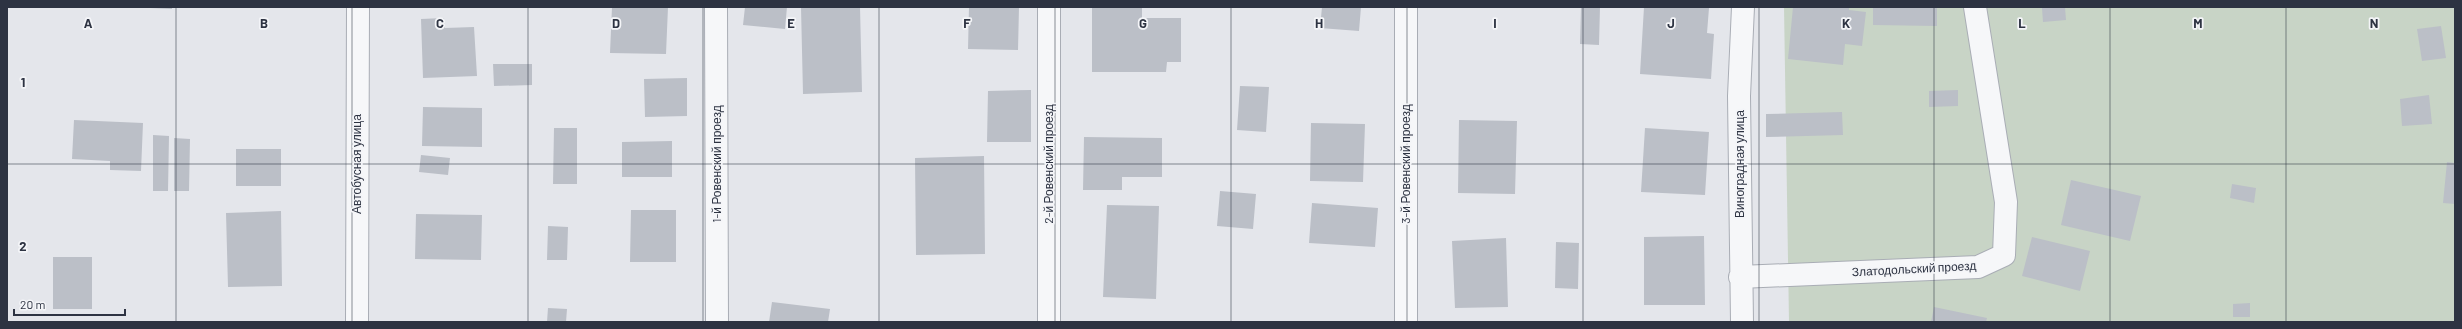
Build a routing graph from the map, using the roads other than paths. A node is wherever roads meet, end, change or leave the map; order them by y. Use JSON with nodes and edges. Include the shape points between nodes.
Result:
{"nodes":[{"id":1,"x":358,"y":7,"type":"edge"},
{"id":2,"x":716,"y":7,"type":"edge"},
{"id":3,"x":1049,"y":7,"type":"edge"},
{"id":4,"x":1406,"y":7,"type":"edge"},
{"id":5,"x":1743,"y":7,"type":"edge"},
{"id":6,"x":1975,"y":7,"type":"edge"},
{"id":7,"x":1740,"y":277,"type":"junction"},
{"id":8,"x":356,"y":322,"type":"edge"},
{"id":9,"x":717,"y":322,"type":"edge"},
{"id":10,"x":1049,"y":322,"type":"edge"},
{"id":11,"x":1406,"y":322,"type":"edge"},
{"id":12,"x":1742,"y":322,"type":"edge"}],
"edges":[{"from":1,"to":8,"type":"street","name":"Автобусная улица"},
{"from":2,"to":9,"type":"street","name":"1-й Ровенский проезд"},
{"from":3,"to":10,"type":"street","name":"2-й Ровенский проезд"},
{"from":4,"to":11,"type":"street","name":"3-й Ровенский проезд"},
{"from":5,"to":7,"type":"street","name":"Виноградная улица","via":[[1739,96]]},
{"from":6,"to":7,"type":"street","name":"Златодольский проезд","via":[[2006,202],[2004,255],[1978,268]]},
{"from":7,"to":12,"type":"street","name":"Виноградная улица"}]}
